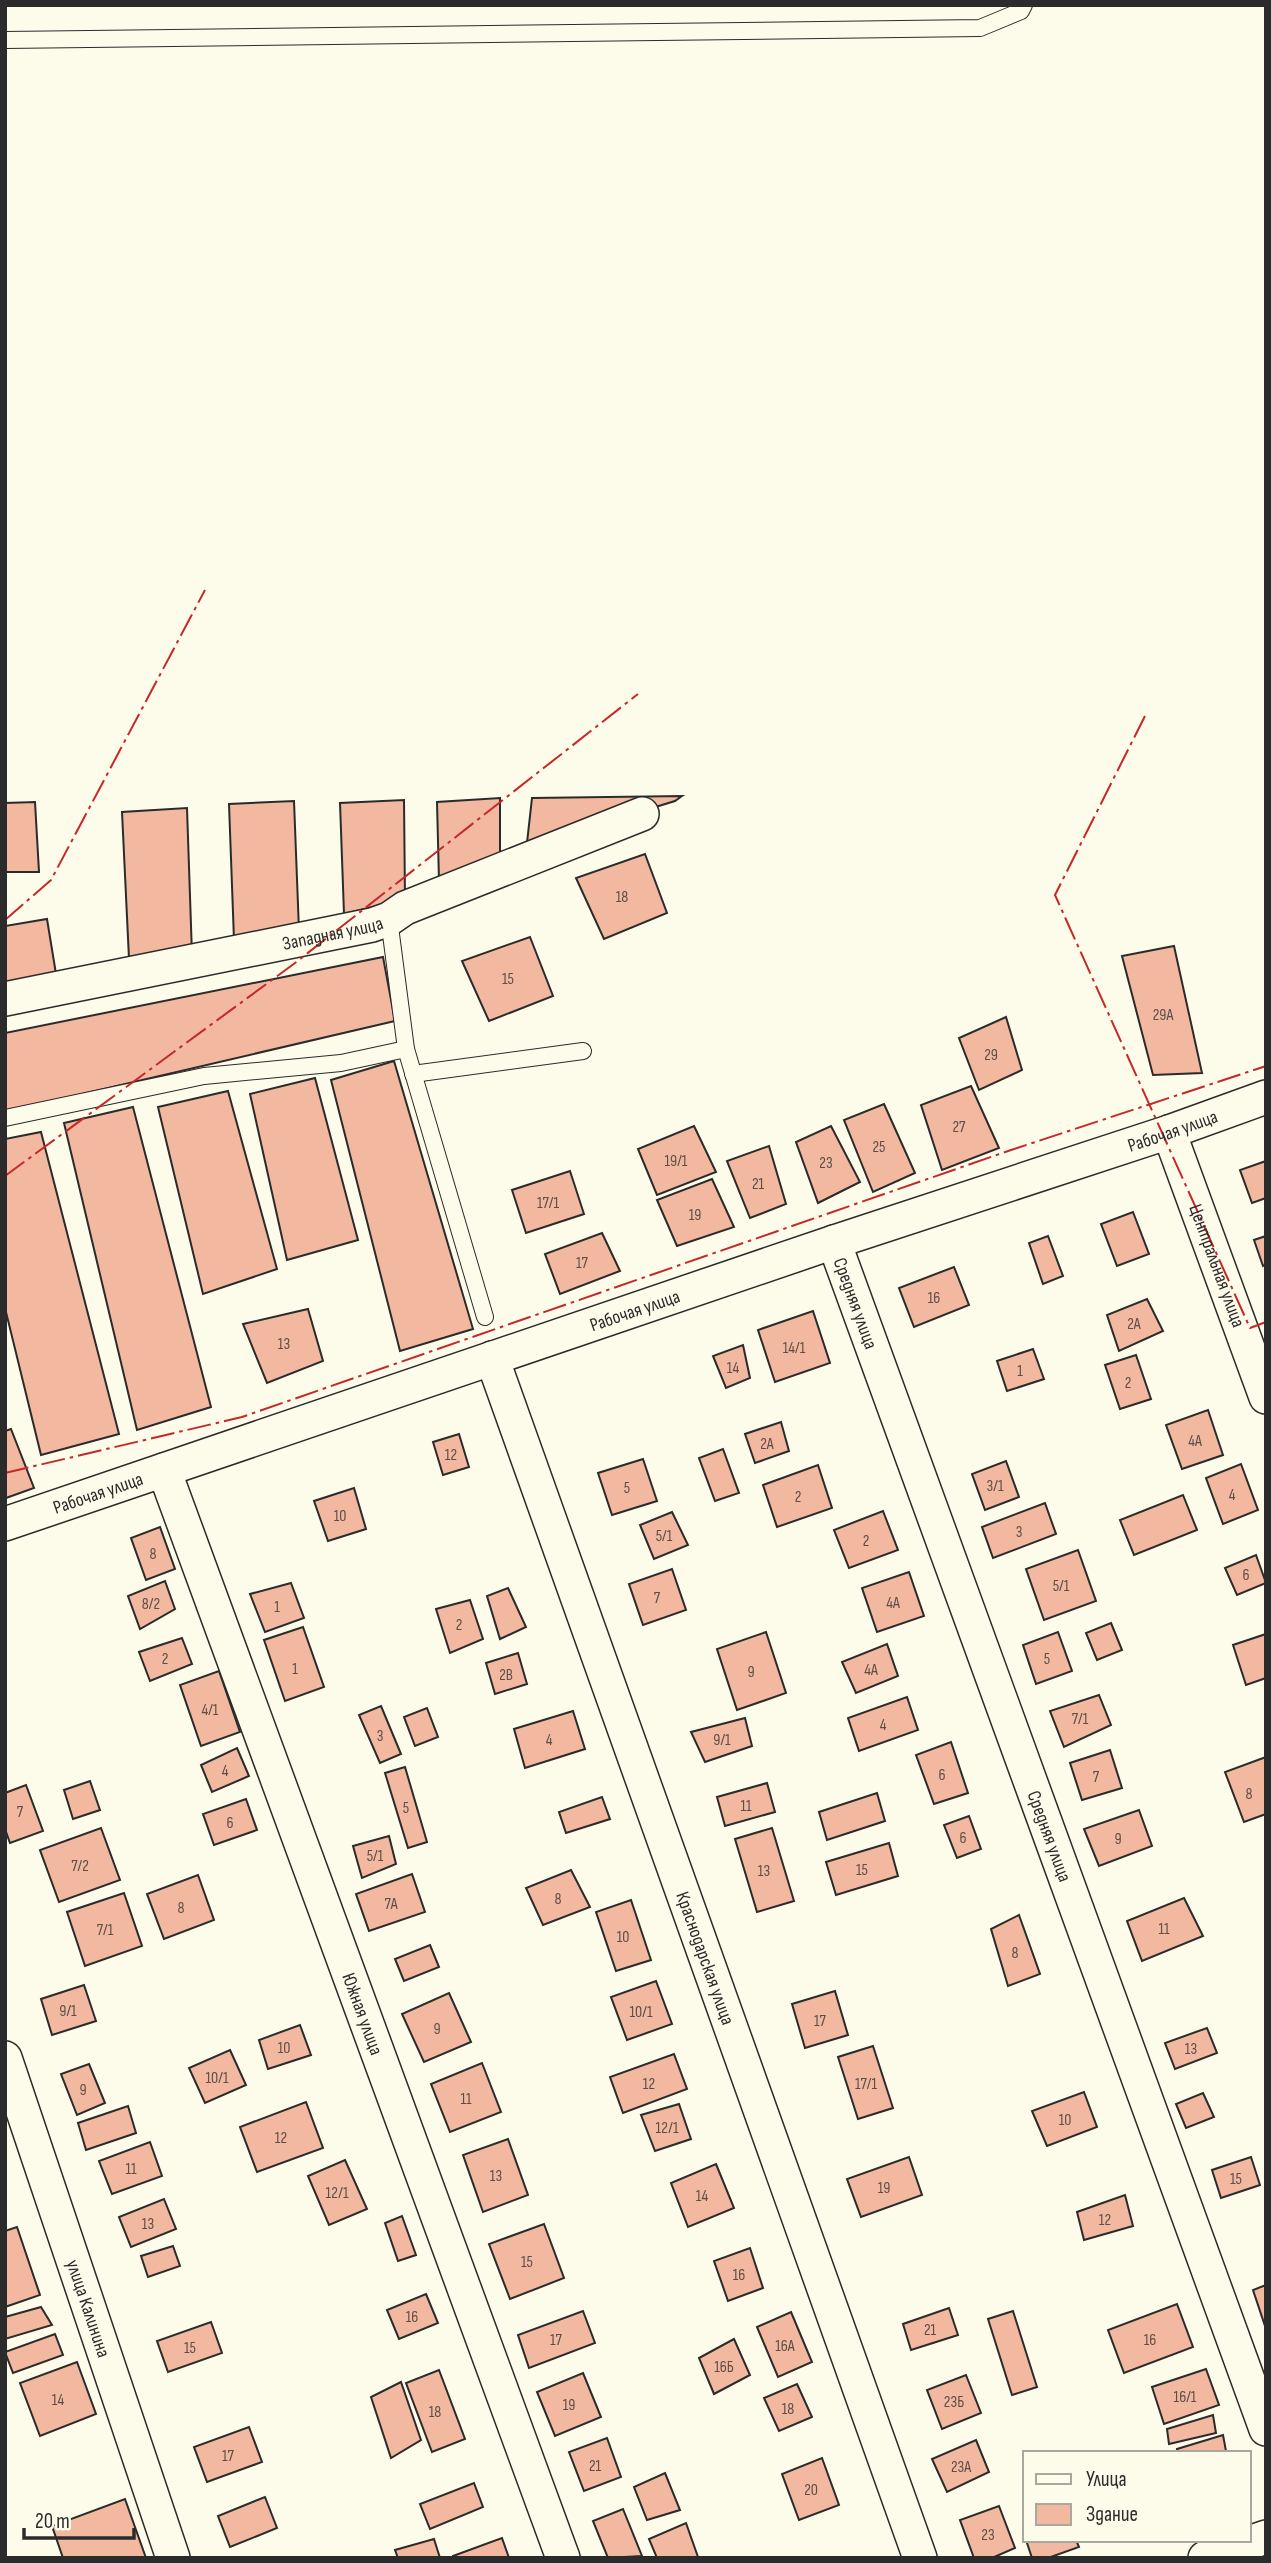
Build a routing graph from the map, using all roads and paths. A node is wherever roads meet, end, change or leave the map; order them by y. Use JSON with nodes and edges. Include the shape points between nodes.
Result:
{"nodes":[{"id":1,"x":1024,"y":5,"type":"edge"},
{"id":2,"x":5,"y":40,"type":"edge"},
{"id":3,"x":642,"y":814,"type":"dead end"},
{"id":4,"x":389,"y":919,"type":"junction"},
{"id":5,"x":5,"y":999,"type":"edge"},
{"id":6,"x":406,"y":1049,"type":"junction"},
{"id":7,"x":583,"y":1051,"type":"dead end"},
{"id":8,"x":413,"y":1074,"type":"junction"},
{"id":9,"x":1266,"y":1097,"type":"edge"},
{"id":10,"x":5,"y":1118,"type":"edge"},
{"id":11,"x":1169,"y":1132,"type":"junction"},
{"id":12,"x":834,"y":1242,"type":"junction"},
{"id":13,"x":485,"y":1317,"type":"dead end"},
{"id":14,"x":492,"y":1359,"type":"junction"},
{"id":15,"x":1266,"y":1397,"type":"edge"},
{"id":16,"x":164,"y":1470,"type":"junction"},
{"id":17,"x":5,"y":1524,"type":"edge"},
{"id":18,"x":5,"y":2058,"type":"edge"},
{"id":19,"x":1266,"y":2430,"type":"edge"},
{"id":20,"x":1266,"y":2537,"type":"edge"},
{"id":21,"x":173,"y":2558,"type":"edge"},
{"id":22,"x":564,"y":2558,"type":"edge"},
{"id":23,"x":920,"y":2558,"type":"edge"},
{"id":24,"x":1205,"y":2558,"type":"edge"}],
"edges":[{"from":1,"to":2,"type":"lane","via":[[1021,11],[980,28]]},
{"from":3,"to":4,"type":"street","name":"Западная улица","via":[[405,908]]},
{"from":4,"to":5,"type":"street","name":"Западная улица"},
{"from":4,"to":6,"type":"lane"},
{"from":6,"to":8,"type":"lane"},
{"from":6,"to":10,"type":"lane","via":[[341,1063],[204,1076]]},
{"from":7,"to":8,"type":"lane"},
{"from":8,"to":13,"type":"lane"},
{"from":9,"to":11,"type":"street","name":"Рабочая улица"},
{"from":11,"to":12,"type":"street","name":"Рабочая улица"},
{"from":11,"to":15,"type":"street","name":"Центральная улица"},
{"from":12,"to":14,"type":"street","name":"Рабочая улица"},
{"from":12,"to":19,"type":"street","name":"Средняя улица"},
{"from":14,"to":16,"type":"street","name":"Рабочая улица"},
{"from":14,"to":23,"type":"street","name":"Краснодарская улица"},
{"from":16,"to":17,"type":"street","name":"Рабочая улица"},
{"from":16,"to":22,"type":"street","name":"Южная улица"},
{"from":18,"to":21,"type":"street","name":"улица Калинина"},
{"from":20,"to":24,"type":"street"}]}
